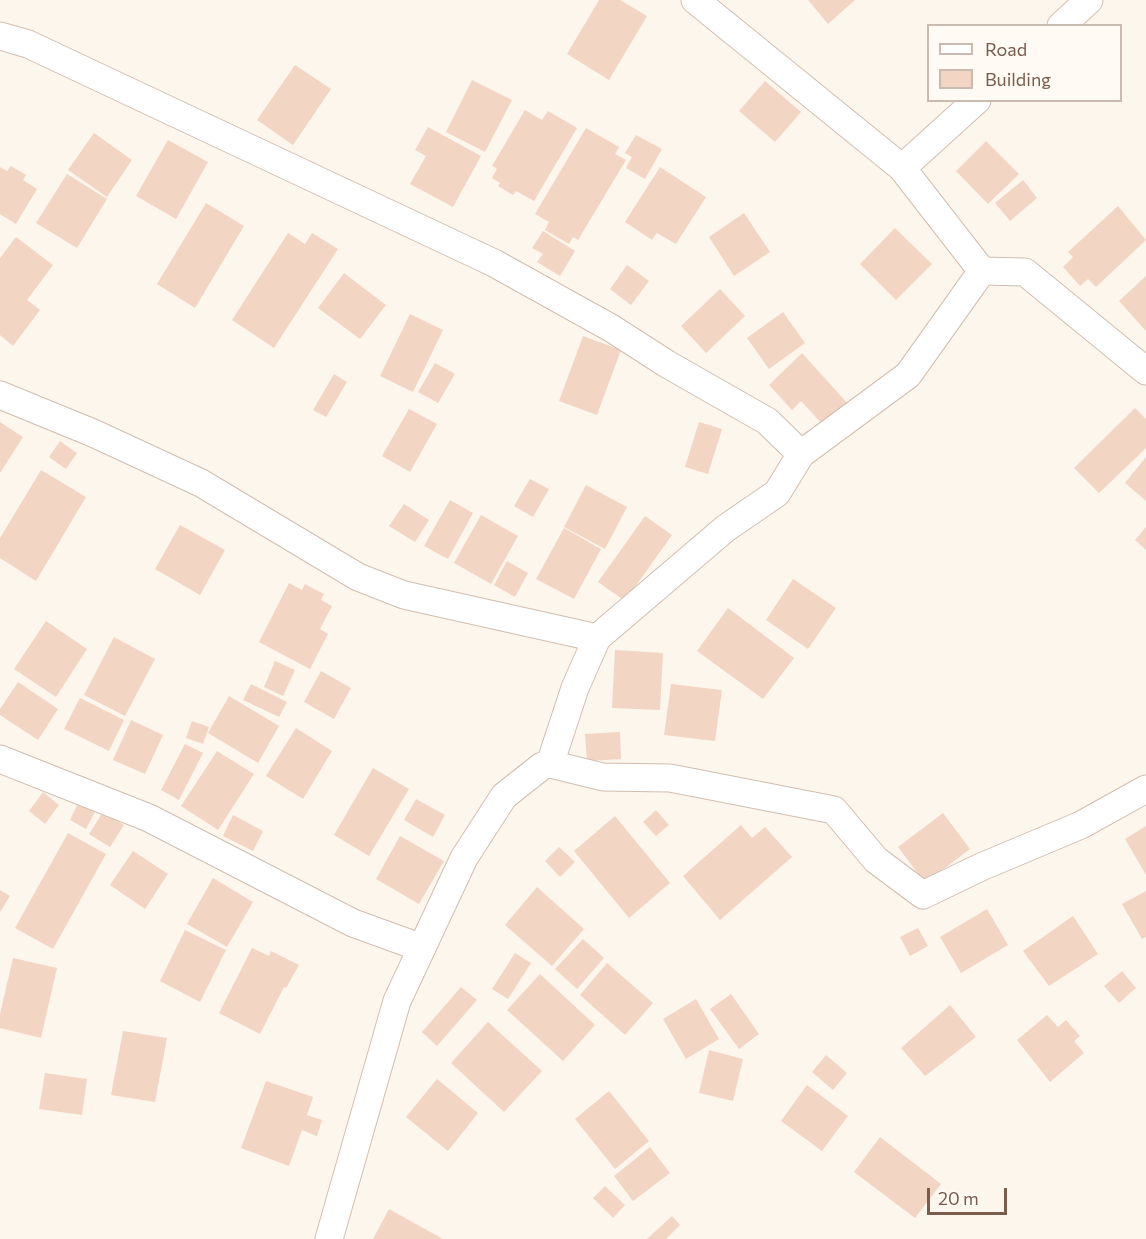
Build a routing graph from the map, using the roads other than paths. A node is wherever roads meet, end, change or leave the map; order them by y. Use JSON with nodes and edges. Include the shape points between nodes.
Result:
{"nodes":[{"id":1,"x":695,"y":0,"type":"edge"},
{"id":2,"x":1089,"y":0,"type":"edge"},
{"id":3,"x":1063,"y":24,"type":"edge"},
{"id":4,"x":0,"y":36,"type":"edge"},
{"id":5,"x":975,"y":102,"type":"edge"},
{"id":6,"x":902,"y":168,"type":"junction"},
{"id":7,"x":982,"y":271,"type":"junction"},
{"id":8,"x":1146,"y":371,"type":"edge"},
{"id":9,"x":0,"y":395,"type":"edge"},
{"id":10,"x":801,"y":454,"type":"junction"},
{"id":11,"x":597,"y":638,"type":"junction"},
{"id":12,"x":0,"y":759,"type":"edge"},
{"id":13,"x":550,"y":764,"type":"junction"},
{"id":14,"x":1146,"y":789,"type":"edge"},
{"id":15,"x":422,"y":948,"type":"junction"},
{"id":16,"x":329,"y":1239,"type":"edge"}],
"edges":[{"from":1,"to":6,"type":"street"},
{"from":2,"to":3,"type":"street"},
{"from":4,"to":10,"type":"street","via":[[28,44],[494,263],[766,421]]},
{"from":5,"to":6,"type":"street"},
{"from":6,"to":7,"type":"street"},
{"from":7,"to":8,"type":"street","via":[[1026,272]]},
{"from":7,"to":10,"type":"street","via":[[908,375]]},
{"from":9,"to":11,"type":"street","via":[[201,483],[358,577],[404,595]]},
{"from":10,"to":11,"type":"street","via":[[777,493],[726,528]]},
{"from":11,"to":13,"type":"street","via":[[575,688]]},
{"from":12,"to":15,"type":"street","via":[[149,818],[353,923]]},
{"from":13,"to":14,"type":"street","via":[[603,777],[670,778],[834,810],[876,860],[923,896],[1082,825]]},
{"from":13,"to":15,"type":"street","via":[[504,796],[464,858]]},
{"from":15,"to":16,"type":"street","via":[[397,1001]]}]}
